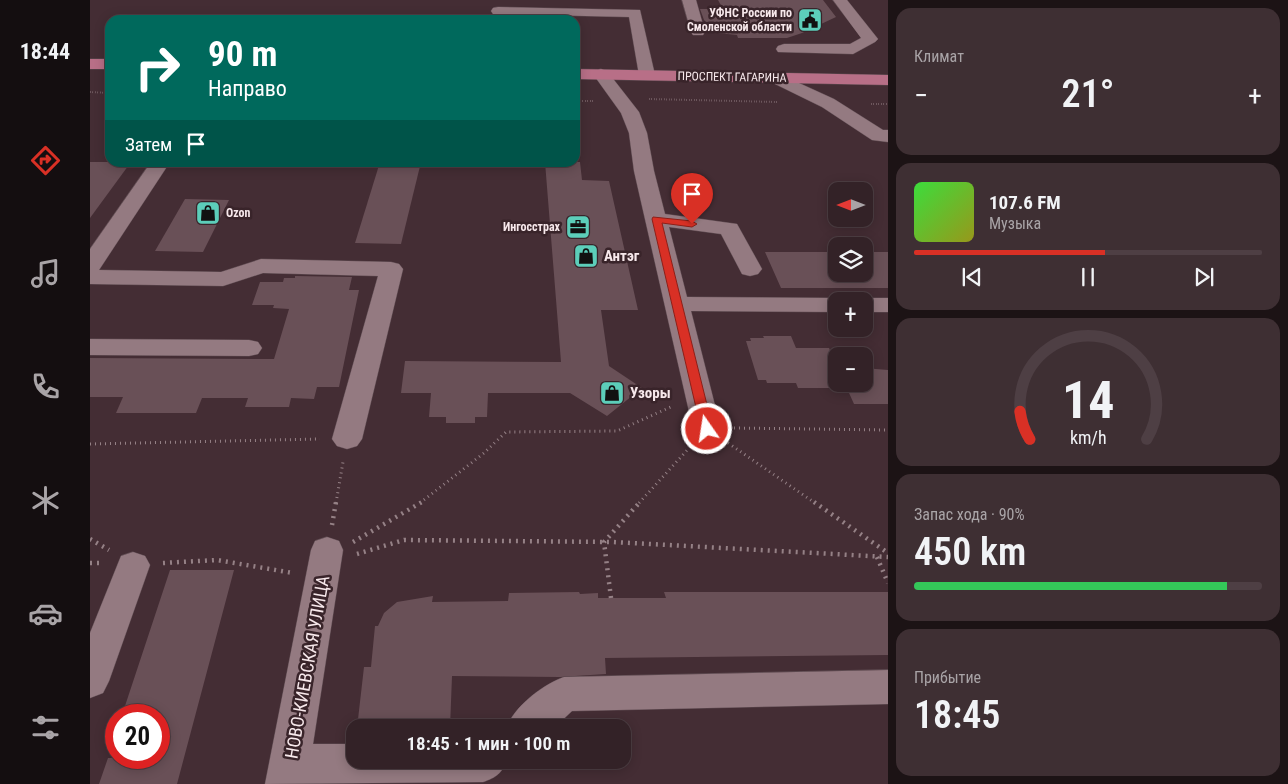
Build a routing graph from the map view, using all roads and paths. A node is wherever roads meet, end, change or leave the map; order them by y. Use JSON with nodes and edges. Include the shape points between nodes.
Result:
{"nodes":[{"id":1,"x":689,"y":0,"type":"edge"},
{"id":2,"x":840,"y":0,"type":"edge"},
{"id":3,"x":498,"y":10,"type":"dead end"},
{"id":4,"x":698,"y":32,"type":"dead end"},
{"id":5,"x":784,"y":49,"type":"dead end"},
{"id":6,"x":90,"y":64,"type":"edge"},
{"id":7,"x":105,"y":64,"type":"edge"},
{"id":8,"x":580,"y":74,"type":"edge"},
{"id":9,"x":601,"y":74,"type":"junction"},
{"id":10,"x":647,"y":75,"type":"junction"},
{"id":11,"x":777,"y":78,"type":"junction"},
{"id":12,"x":888,"y":80,"type":"edge"},
{"id":13,"x":90,"y":92,"type":"edge"},
{"id":14,"x":105,"y":93,"type":"edge"},
{"id":15,"x":619,"y":99,"type":"junction"},
{"id":16,"x":580,"y":101,"type":"edge"},
{"id":17,"x":778,"y":102,"type":"dead end"},
{"id":18,"x":828,"y":104,"type":"junction"},
{"id":19,"x":888,"y":104,"type":"edge"},
{"id":20,"x":888,"y":136,"type":"edge"},
{"id":21,"x":159,"y":167,"type":"edge"},
{"id":22,"x":656,"y":219,"type":"junction"},
{"id":23,"x":90,"y":266,"type":"edge"},
{"id":24,"x":750,"y":269,"type":"dead end"},
{"id":25,"x":90,"y":277,"type":"edge"},
{"id":26,"x":677,"y":304,"type":"junction"},
{"id":27,"x":828,"y":305,"type":"edge"},
{"id":28,"x":873,"y":305,"type":"edge"},
{"id":29,"x":888,"y":305,"type":"edge"},
{"id":30,"x":90,"y":347,"type":"edge"},
{"id":31,"x":249,"y":348,"type":"dead end"},
{"id":32,"x":699,"y":395,"type":"junction"},
{"id":33,"x":707,"y":429,"type":"junction"},
{"id":34,"x":888,"y":430,"type":"edge"},
{"id":35,"x":347,"y":438,"type":"junction"},
{"id":36,"x":90,"y":444,"type":"edge"},
{"id":37,"x":90,"y":539,"type":"edge"},
{"id":38,"x":604,"y":542,"type":"junction"},
{"id":39,"x":888,"y":553,"type":"edge"},
{"id":40,"x":877,"y":557,"type":"junction"},
{"id":41,"x":888,"y":557,"type":"edge"},
{"id":42,"x":325,"y":562,"type":"junction"},
{"id":43,"x":133,"y":565,"type":"junction"},
{"id":44,"x":888,"y":583,"type":"edge"},
{"id":45,"x":611,"y":598,"type":"dead end"},
{"id":46,"x":90,"y":681,"type":"edge"},
{"id":47,"x":888,"y":687,"type":"edge"},
{"id":48,"x":535,"y":719,"type":"edge"},
{"id":49,"x":366,"y":769,"type":"edge"},
{"id":50,"x":288,"y":773,"type":"edge"}],
"edges":[{"from":1,"to":4,"type":"street"},
{"from":2,"to":5,"type":"street","via":[[870,39],[853,49]]},
{"from":3,"to":10,"type":"street","via":[[635,14]]},
{"from":6,"to":7,"type":"main road"},
{"from":8,"to":9,"type":"main road","name":"ПРОСПЕКТ ГАГАРИНА"},
{"from":9,"to":10,"type":"main road","name":"ПРОСПЕКТ ГАГАРИНА"},
{"from":9,"to":15,"type":"street"},
{"from":10,"to":11,"type":"main road","name":"ПРОСПЕКТ ГАГАРИНА"},
{"from":11,"to":12,"type":"main road","name":"ПРОСПЕКТ ГАГАРИНА"},
{"from":11,"to":18,"type":"street"},
{"from":13,"to":14,"type":"path"},
{"from":15,"to":16,"type":"path"},
{"from":15,"to":17,"type":"path"},
{"from":15,"to":22,"type":"street","via":[[630,112],[638,132]]},
{"from":18,"to":19,"type":"path"},
{"from":18,"to":20,"type":"street","via":[[879,136]]},
{"from":21,"to":23,"type":"street"},
{"from":22,"to":24,"type":"street","via":[[729,229]]},
{"from":22,"to":26,"type":"street"},
{"from":25,"to":35,"type":"street","via":[[223,279],[261,266],[391,269]]},
{"from":26,"to":27,"type":"street"},
{"from":26,"to":32,"type":"street"},
{"from":28,"to":29,"type":"street"},
{"from":30,"to":31,"type":"street"},
{"from":32,"to":33,"type":"street"},
{"from":32,"to":42,"type":"path","via":[[617,431],[506,432],[418,505]]},
{"from":33,"to":34,"type":"path"},
{"from":33,"to":38,"type":"path"},
{"from":33,"to":39,"type":"path"},
{"from":35,"to":36,"type":"path"},
{"from":35,"to":42,"type":"path"},
{"from":37,"to":43,"type":"path"},
{"from":38,"to":40,"type":"path"},
{"from":38,"to":42,"type":"path","via":[[404,540]]},
{"from":38,"to":45,"type":"path"},
{"from":40,"to":41,"type":"path"},
{"from":40,"to":44,"type":"path"},
{"from":42,"to":43,"type":"path","via":[[217,560]]},
{"from":42,"to":50,"type":"street","name":"НОВО-КИЕВСКАЯ УЛИЦА"},
{"from":43,"to":46,"type":"street"},
{"from":47,"to":48,"type":"street","via":[[564,694]]},
{"from":49,"to":50,"type":"street"}]}
